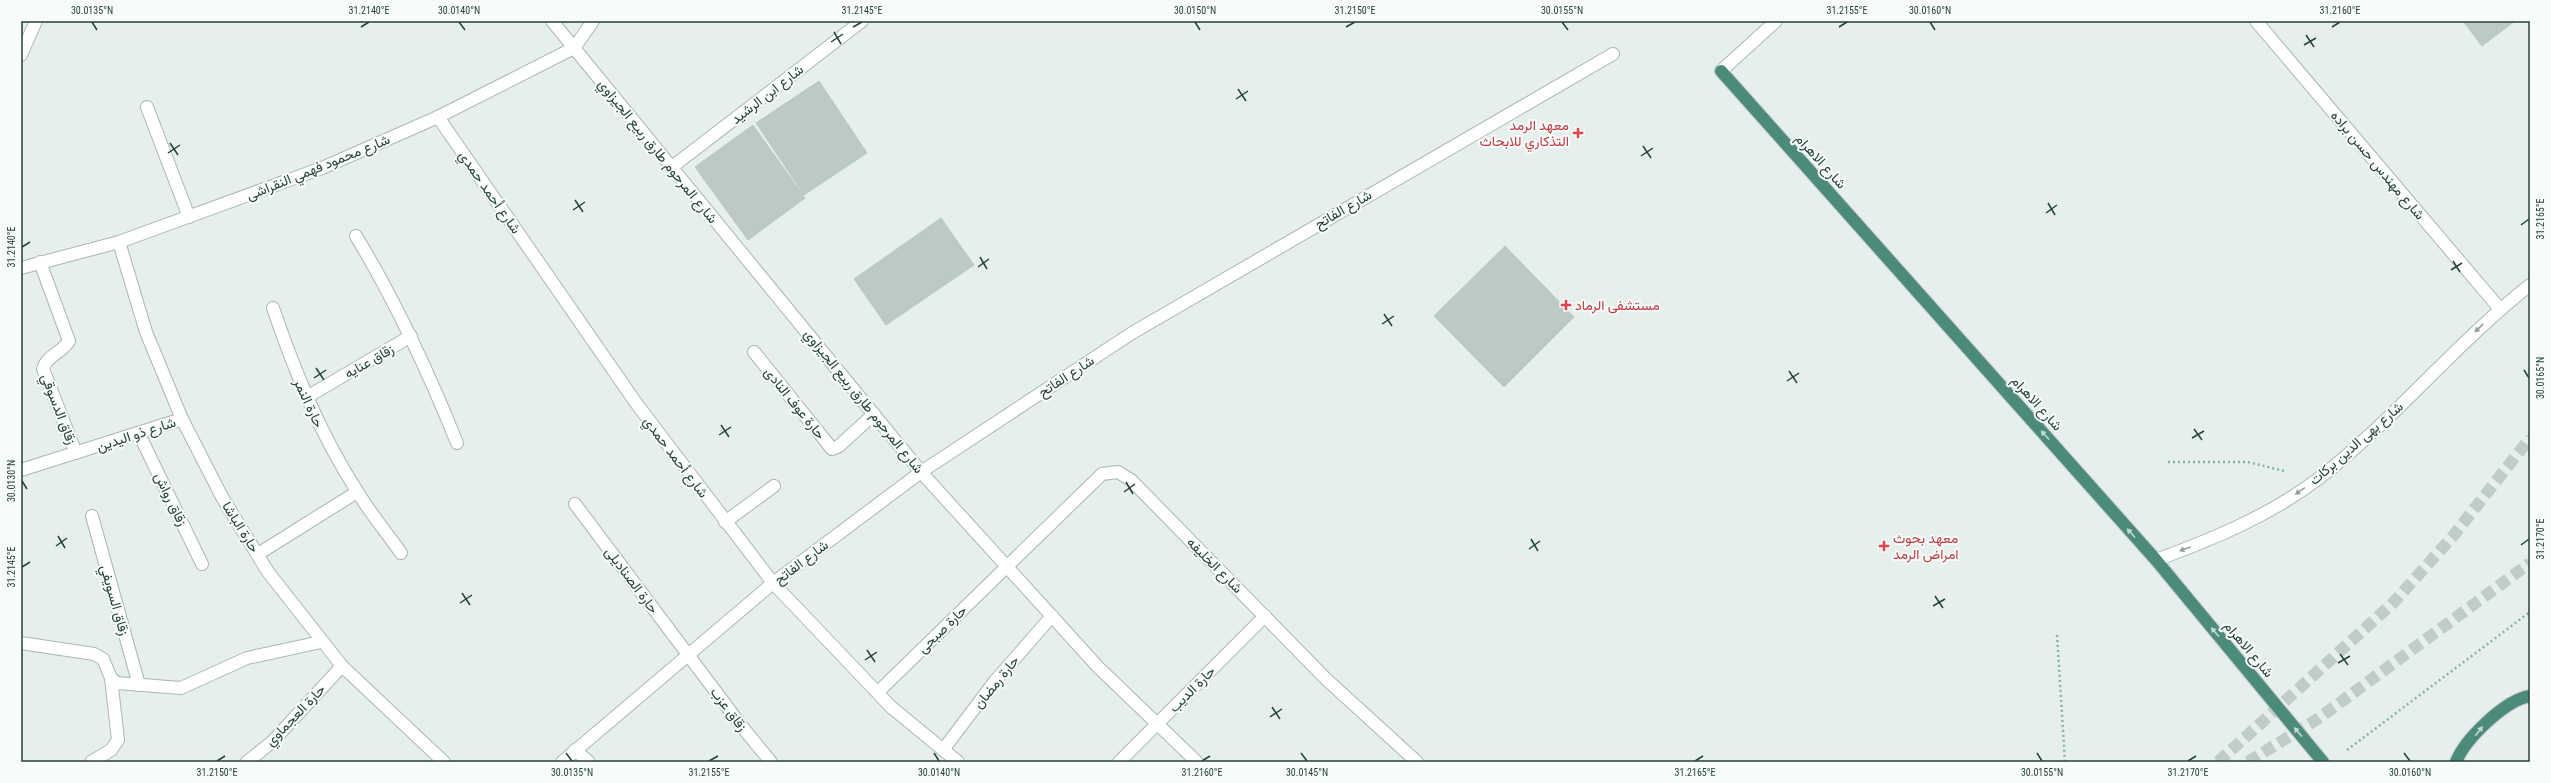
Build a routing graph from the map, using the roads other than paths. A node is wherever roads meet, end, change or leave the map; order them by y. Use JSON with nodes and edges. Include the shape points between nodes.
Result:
{"nodes":[{"id":1,"x":36,"y":21,"type":"edge"},
{"id":2,"x":552,"y":21,"type":"edge"},
{"id":3,"x":593,"y":21,"type":"edge"},
{"id":4,"x":862,"y":21,"type":"edge"},
{"id":5,"x":1776,"y":21,"type":"edge"},
{"id":6,"x":2256,"y":21,"type":"edge"},
{"id":7,"x":574,"y":48,"type":"junction"},
{"id":8,"x":1613,"y":54,"type":"dead end"},
{"id":9,"x":21,"y":55,"type":"edge"},
{"id":10,"x":1721,"y":71,"type":"joint"},
{"id":11,"x":147,"y":107,"type":"dead end"},
{"id":12,"x":438,"y":117,"type":"junction"},
{"id":13,"x":672,"y":167,"type":"junction"},
{"id":14,"x":189,"y":217,"type":"junction"},
{"id":15,"x":356,"y":236,"type":"dead end"},
{"id":16,"x":119,"y":242,"type":"junction"},
{"id":17,"x":40,"y":262,"type":"junction"},
{"id":18,"x":21,"y":268,"type":"edge"},
{"id":19,"x":2530,"y":285,"type":"edge"},
{"id":20,"x":273,"y":308,"type":"dead end"},
{"id":21,"x":2500,"y":309,"type":"junction"},
{"id":22,"x":411,"y":336,"type":"junction"},
{"id":23,"x":754,"y":352,"type":"dead end"},
{"id":24,"x":307,"y":397,"type":"junction"},
{"id":25,"x":874,"y":414,"type":"junction"},
{"id":26,"x":182,"y":419,"type":"junction"},
{"id":27,"x":139,"y":434,"type":"junction"},
{"id":28,"x":457,"y":443,"type":"dead end"},
{"id":29,"x":76,"y":453,"type":"junction"},
{"id":30,"x":21,"y":470,"type":"edge"},
{"id":31,"x":921,"y":472,"type":"junction"},
{"id":32,"x":774,"y":486,"type":"dead end"},
{"id":33,"x":357,"y":492,"type":"junction"},
{"id":34,"x":575,"y":504,"type":"dead end"},
{"id":35,"x":92,"y":516,"type":"dead end"},
{"id":36,"x":725,"y":522,"type":"junction"},
{"id":37,"x":401,"y":553,"type":"dead end"},
{"id":38,"x":258,"y":554,"type":"junction"},
{"id":39,"x":2156,"y":560,"type":"junction"},
{"id":40,"x":202,"y":564,"type":"dead end"},
{"id":41,"x":1007,"y":566,"type":"junction"},
{"id":42,"x":773,"y":583,"type":"junction"},
{"id":43,"x":1052,"y":616,"type":"junction"},
{"id":44,"x":1265,"y":616,"type":"junction"},
{"id":45,"x":321,"y":642,"type":"junction"},
{"id":46,"x":21,"y":643,"type":"edge"},
{"id":47,"x":689,"y":655,"type":"junction"},
{"id":48,"x":342,"y":666,"type":"junction"},
{"id":49,"x":111,"y":678,"type":"junction"},
{"id":50,"x":139,"y":685,"type":"junction"},
{"id":51,"x":878,"y":692,"type":"junction"},
{"id":52,"x":2530,"y":696,"type":"edge"},
{"id":53,"x":1157,"y":724,"type":"junction"},
{"id":54,"x":575,"y":750,"type":"junction"},
{"id":55,"x":943,"y":750,"type":"junction"},
{"id":56,"x":91,"y":762,"type":"edge"},
{"id":57,"x":247,"y":762,"type":"edge"},
{"id":58,"x":444,"y":762,"type":"edge"},
{"id":59,"x":562,"y":762,"type":"edge"},
{"id":60,"x":589,"y":762,"type":"edge"},
{"id":61,"x":771,"y":762,"type":"edge"},
{"id":62,"x":958,"y":762,"type":"edge"},
{"id":63,"x":1119,"y":762,"type":"edge"},
{"id":64,"x":1197,"y":762,"type":"edge"},
{"id":65,"x":1417,"y":762,"type":"edge"},
{"id":66,"x":2323,"y":762,"type":"edge"},
{"id":67,"x":2456,"y":762,"type":"edge"}],
"edges":[{"from":1,"to":9,"type":"street"},
{"from":2,"to":7,"type":"street","name":"شارع المرحوم طارق ربيع الجيزاوي"},
{"from":3,"to":7,"type":"street","name":"شارع محمود فهمي النقراشى"},
{"from":4,"to":13,"type":"street","name":"شارع ابن الرشيد"},
{"from":5,"to":10,"type":"street"},
{"from":6,"to":21,"type":"street","name":"شارع مهندس حسن براده"},
{"from":7,"to":12,"type":"street","name":"شارع محمود فهمي النقراشى"},
{"from":7,"to":13,"type":"street","name":"شارع المرحوم طارق ربيع الجيزاوي"},
{"from":8,"to":31,"type":"street","name":"شارع الفاتح","via":[[1132,333]]},
{"from":39,"to":10,"type":"highway","name":"شارع الاهرام","one_way":true},
{"from":11,"to":14,"type":"street"},
{"from":12,"to":14,"type":"street","name":"شارع محمود فهمي النقراشى","via":[[322,168]]},
{"from":12,"to":36,"type":"street","name":"شارع أحمد حمدي","via":[[636,403]]},
{"from":13,"to":25,"type":"street","name":"شارع المرحوم طارق ربيع الجيزاوي"},
{"from":14,"to":16,"type":"street","name":"شارع محمود فهمي النقراشى"},
{"from":15,"to":22,"type":"street","name":"زقاق عنايه"},
{"from":16,"to":17,"type":"street","name":"شارع محمود فهمي النقراشى"},
{"from":16,"to":26,"type":"street","name":"حارة الباشا","via":[[146,332]]},
{"from":17,"to":18,"type":"street","name":"شارع محمود فهمي النقراشى"},
{"from":17,"to":29,"type":"street","name":"زقاق الدسوقي","via":[[69,341],[64,350],[45,362],[43,369]]},
{"from":19,"to":21,"type":"street","name":"شارع بهى الدين بركات"},
{"from":20,"to":24,"type":"street","name":"حارة النمر"},
{"from":21,"to":39,"type":"street","name":"شارع بهى الدين بركات","one_way":true,"via":[[2360,443],[2317,479],[2273,509],[2240,526]]},
{"from":22,"to":24,"type":"street","name":"زقاق عنايه"},
{"from":22,"to":28,"type":"street","name":"زقاق عنايه"},
{"from":23,"to":25,"type":"street","name":"حارة عوف النادى","via":[[832,448],[839,446]]},
{"from":24,"to":33,"type":"street","name":"حارة النمر","via":[[324,434]]},
{"from":25,"to":31,"type":"street","name":"شارع المرحوم طارق ربيع الجيزاوي"},
{"from":26,"to":27,"type":"street","name":"شارع ذو اليدين"},
{"from":26,"to":38,"type":"street","name":"حارة الباشا","via":[[222,497]]},
{"from":27,"to":29,"type":"street","name":"شارع ذو اليدين"},
{"from":27,"to":40,"type":"street","name":"زقاق رواش"},
{"from":29,"to":30,"type":"street","name":"شارع ذو اليدين"},
{"from":31,"to":41,"type":"street","name":"شارع المرحوم طارق ربيع الجيزاوي"},
{"from":31,"to":42,"type":"street","name":"شارع الفاتح"},
{"from":32,"to":36,"type":"street"},
{"from":33,"to":37,"type":"street","name":"حارة النمر"},
{"from":33,"to":38,"type":"street"},
{"from":34,"to":47,"type":"street","name":"حارة الصناديلى"},
{"from":35,"to":50,"type":"street","name":"زقاق السويفي"},
{"from":36,"to":42,"type":"street","name":"شارع أحمد حمدي"},
{"from":38,"to":45,"type":"street","name":"حارة الباشا"},
{"from":66,"to":39,"type":"highway","name":"شارع الاهرام","one_way":true},
{"from":41,"to":43,"type":"street","name":"شارع المرحوم طارق ربيع الجيزاوي"},
{"from":41,"to":44,"type":"street","name":"شارع الخليفه","via":[[1102,474],[1118,472],[1131,480]]},
{"from":41,"to":51,"type":"street","name":"حارة صبحى"},
{"from":42,"to":47,"type":"street","name":"شارع الفاتح"},
{"from":42,"to":51,"type":"street","name":"شارع أحمد حمدي"},
{"from":43,"to":53,"type":"street","name":"شارع المرحوم طارق ربيع الجيزاوي","via":[[1098,667]]},
{"from":43,"to":55,"type":"street","name":"حارة رمضان","via":[[995,681]]},
{"from":44,"to":53,"type":"street","name":"حارة الديب"},
{"from":44,"to":65,"type":"street","name":"شارع الخليفه","via":[[1326,678]]},
{"from":45,"to":48,"type":"street","name":"حارة الباشا"},
{"from":45,"to":50,"type":"street","via":[[247,658],[181,688]]},
{"from":46,"to":49,"type":"street","via":[[94,654],[104,658]]},
{"from":47,"to":54,"type":"street","name":"شارع الفاتح"},
{"from":47,"to":61,"type":"street","name":"زقاق عزب"},
{"from":48,"to":57,"type":"street","name":"حارة العجماوي","via":[[273,741]]},
{"from":48,"to":58,"type":"street","name":"حارة الباشا"},
{"from":49,"to":50,"type":"street","via":[[117,683]]},
{"from":49,"to":56,"type":"street","via":[[118,740],[111,750]]},
{"from":51,"to":55,"type":"street","name":"شارع أحمد حمدي"},
{"from":67,"to":52,"type":"highway","one_way":true,"via":[[2486,722],[2519,698]]},
{"from":53,"to":63,"type":"street","name":"حارة الديب"},
{"from":53,"to":64,"type":"street","name":"شارع المرحوم طارق ربيع الجيزاوي"},
{"from":54,"to":59,"type":"street","name":"شارع الفاتح"},
{"from":54,"to":60,"type":"street"},
{"from":55,"to":62,"type":"street","name":"شارع أحمد حمدي"}]}
